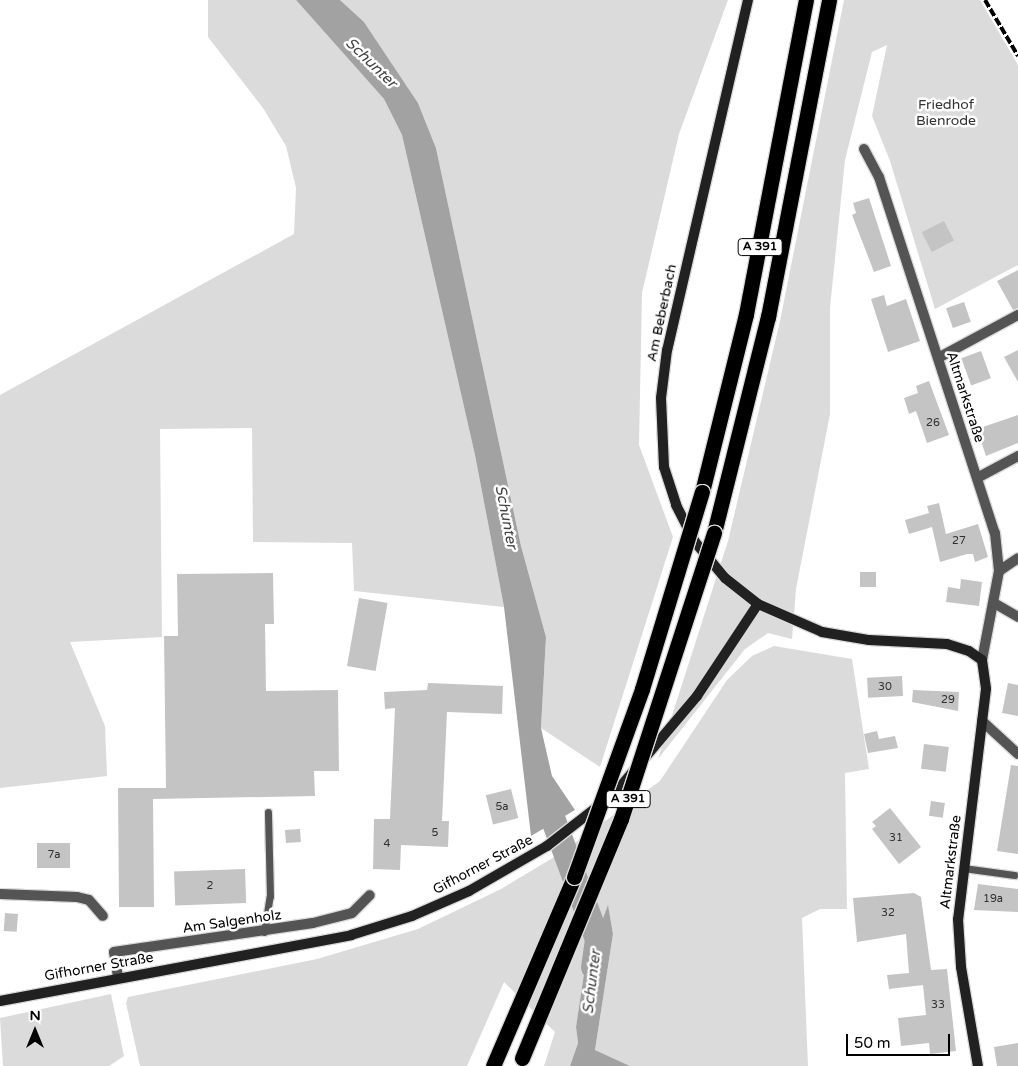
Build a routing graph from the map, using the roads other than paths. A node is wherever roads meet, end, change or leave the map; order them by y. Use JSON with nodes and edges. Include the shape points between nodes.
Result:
{"nodes":[{"id":1,"x":748,"y":0,"type":"edge"},
{"id":2,"x":806,"y":0,"type":"edge"},
{"id":3,"x":829,"y":0,"type":"edge"},
{"id":4,"x":864,"y":149,"type":"dead end"},
{"id":5,"x":1018,"y":314,"type":"edge"},
{"id":6,"x":938,"y":358,"type":"junction"},
{"id":7,"x":1018,"y":456,"type":"edge"},
{"id":8,"x":977,"y":478,"type":"junction"},
{"id":9,"x":1018,"y":558,"type":"edge"},
{"id":10,"x":999,"y":571,"type":"junction"},
{"id":11,"x":994,"y":603,"type":"junction"},
{"id":12,"x":758,"y":604,"type":"junction"},
{"id":13,"x":1018,"y":617,"type":"edge"},
{"id":14,"x":982,"y":660,"type":"junction"},
{"id":15,"x":982,"y":721,"type":"junction"},
{"id":16,"x":1018,"y":754,"type":"edge"},
{"id":17,"x":268,"y":812,"type":"dead end"},
{"id":18,"x":963,"y":868,"type":"junction"},
{"id":19,"x":1015,"y":875,"type":"dead end"},
{"id":20,"x":0,"y":894,"type":"edge"},
{"id":21,"x":370,"y":896,"type":"dead end"},
{"id":22,"x":103,"y":916,"type":"dead end"},
{"id":23,"x":264,"y":932,"type":"junction"},
{"id":24,"x":118,"y":976,"type":"junction"},
{"id":25,"x":0,"y":1001,"type":"edge"},
{"id":26,"x":520,"y":1063,"type":"edge"},
{"id":27,"x":493,"y":1066,"type":"edge"},
{"id":28,"x":978,"y":1066,"type":"edge"}],
"edges":[{"from":1,"to":12,"type":"main road","name":"Am Beberbach","via":[[673,320],[663,374],[660,426],[669,486],[684,524],[717,570]]},
{"from":2,"to":27,"type":"highway","number":"A 391","bridge":true,"via":[[746,314],[702,492],[642,689],[599,811]]},
{"from":3,"to":26,"type":"highway","number":"A 391","bridge":true,"via":[[768,317],[714,533],[621,818]]},
{"from":4,"to":6,"type":"street","name":"Altmarkstraße","via":[[879,177]]},
{"from":5,"to":6,"type":"street"},
{"from":6,"to":8,"type":"street","name":"Altmarkstraße"},
{"from":7,"to":8,"type":"street"},
{"from":8,"to":10,"type":"street","name":"Altmarkstraße","via":[[995,533]]},
{"from":9,"to":10,"type":"street"},
{"from":10,"to":11,"type":"street","name":"Altmarkstraße"},
{"from":11,"to":13,"type":"street"},
{"from":11,"to":14,"type":"street","name":"Altmarkstraße"},
{"from":12,"to":14,"type":"main road","via":[[822,632],[869,640],[947,644],[969,651]]},
{"from":12,"to":24,"type":"main road","name":"Gifhorner Straße","bridge":true,"via":[[697,696],[615,793],[524,860],[441,904],[372,929]]},
{"from":14,"to":15,"type":"main road","name":"Altmarkstraße","via":[[987,681]]},
{"from":15,"to":16,"type":"street"},
{"from":15,"to":18,"type":"main road","name":"Altmarkstraße"},
{"from":17,"to":23,"type":"lane","via":[[270,896]]},
{"from":18,"to":19,"type":"lane"},
{"from":18,"to":28,"type":"main road","name":"Altmarkstraße","via":[[959,946]]},
{"from":20,"to":22,"type":"street","via":[[77,897],[89,900]]},
{"from":21,"to":23,"type":"street","name":"Am Salgenholz","via":[[352,913]]},
{"from":23,"to":24,"type":"street","name":"Am Salgenholz","via":[[114,952]]},
{"from":24,"to":25,"type":"main road","name":"Gifhorner Straße"}]}
